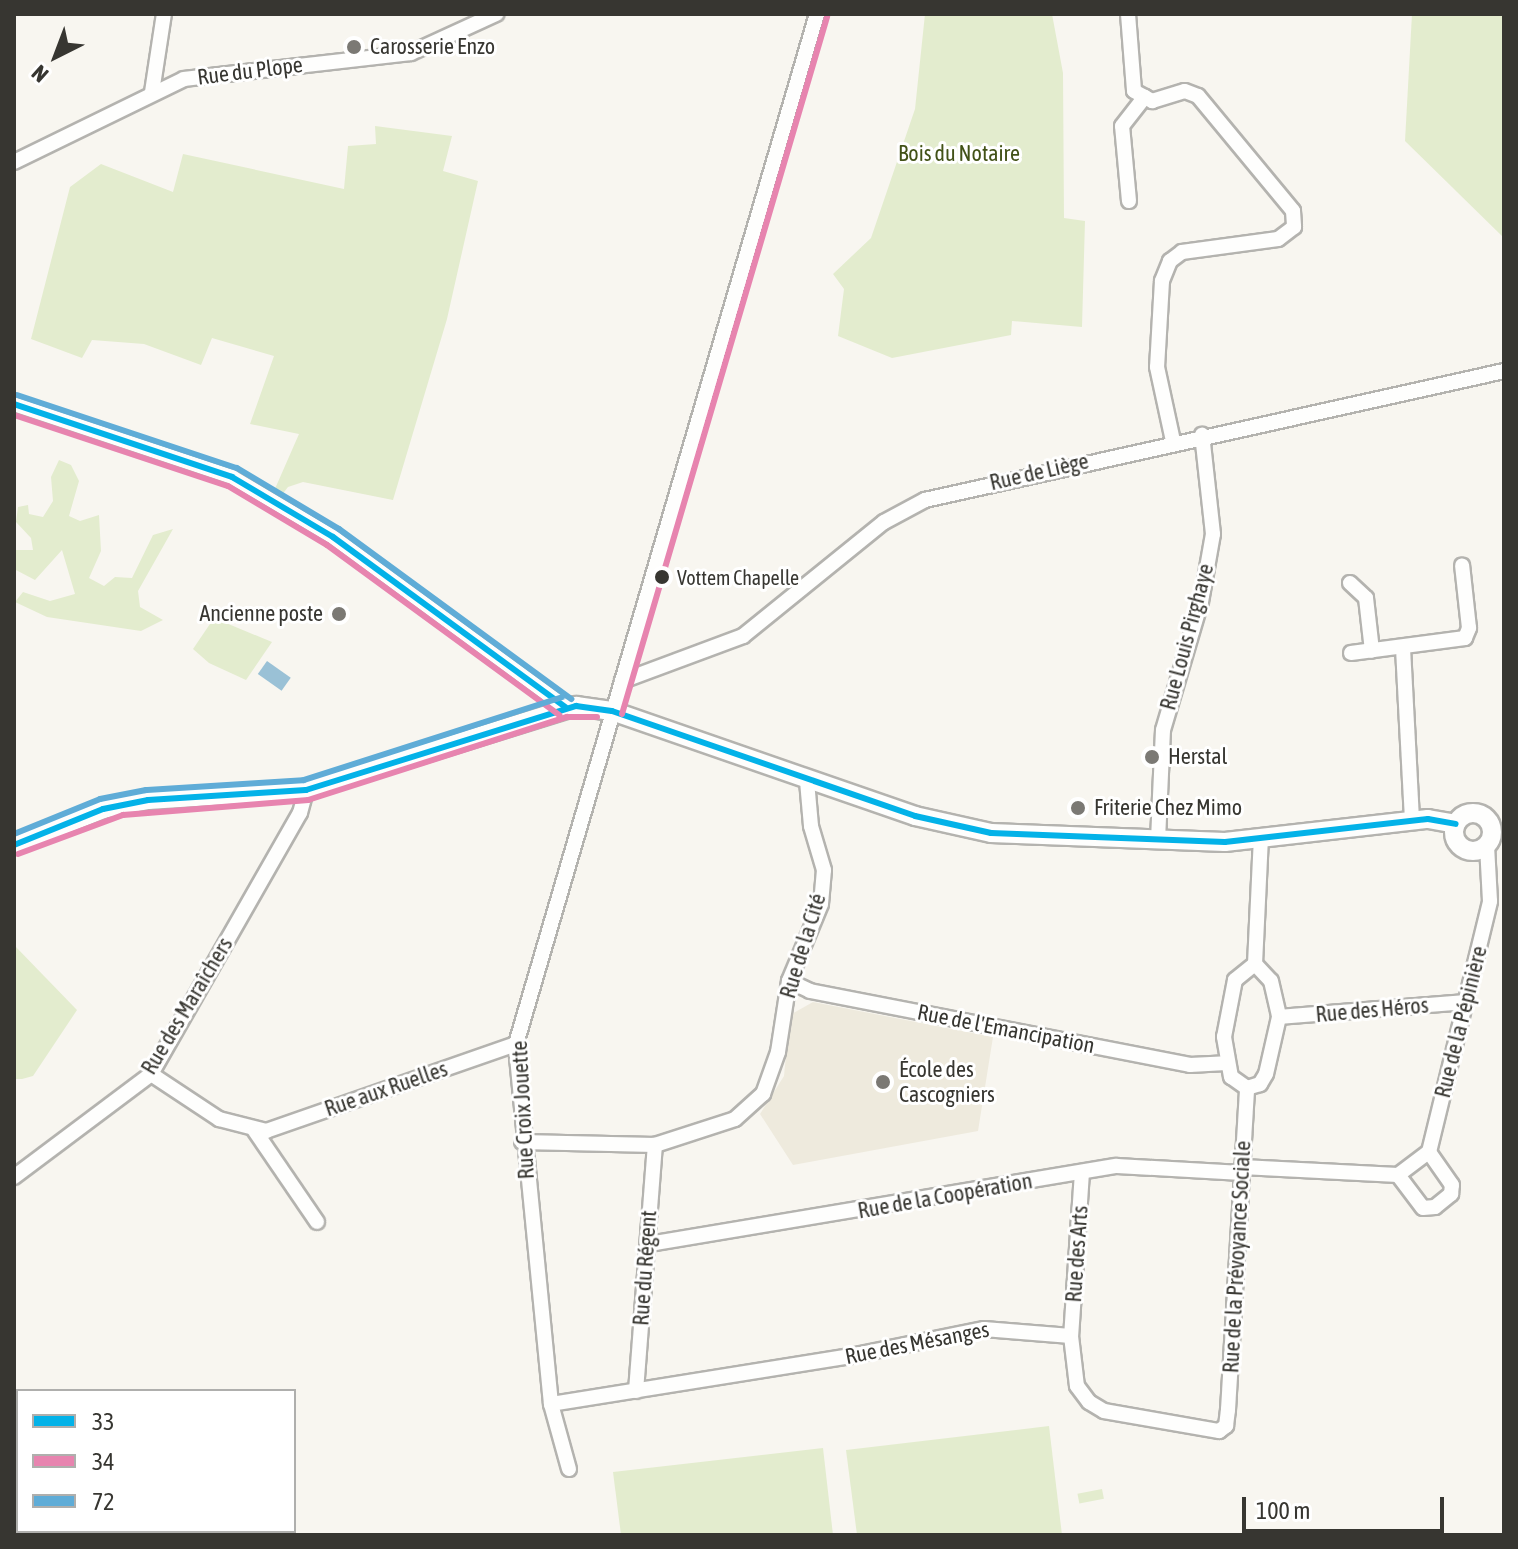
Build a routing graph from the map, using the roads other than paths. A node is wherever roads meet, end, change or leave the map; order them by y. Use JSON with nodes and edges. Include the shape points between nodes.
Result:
{"nodes":[{"id":1,"x":164,"y":14,"type":"edge"},
{"id":2,"x":496,"y":14,"type":"edge"},
{"id":3,"x":817,"y":14,"type":"edge"},
{"id":4,"x":1128,"y":14,"type":"edge"},
{"id":5,"x":152,"y":92,"type":"junction"},
{"id":6,"x":1145,"y":97,"type":"junction"},
{"id":7,"x":14,"y":162,"type":"edge"},
{"id":8,"x":1129,"y":201,"type":"dead end"},
{"id":9,"x":1504,"y":371,"type":"edge"},
{"id":10,"x":14,"y":404,"type":"edge"},
{"id":11,"x":1202,"y":435,"type":"junction"},
{"id":12,"x":1173,"y":441,"type":"junction"},
{"id":13,"x":1462,"y":565,"type":"dead end"},
{"id":14,"x":1350,"y":583,"type":"dead end"},
{"id":15,"x":1403,"y":648,"type":"junction"},
{"id":16,"x":1372,"y":651,"type":"junction"},
{"id":17,"x":1351,"y":653,"type":"dead end"},
{"id":18,"x":622,"y":681,"type":"junction"},
{"id":19,"x":565,"y":707,"type":"junction"},
{"id":20,"x":612,"y":711,"type":"junction"},
{"id":21,"x":807,"y":781,"type":"junction"},
{"id":22,"x":306,"y":790,"type":"junction"},
{"id":23,"x":1504,"y":810,"type":"edge"},
{"id":24,"x":1486,"y":819,"type":"junction"},
{"id":25,"x":1412,"y":821,"type":"junction"},
{"id":26,"x":1456,"y":824,"type":"junction"},
{"id":27,"x":1261,"y":838,"type":"junction"},
{"id":28,"x":1158,"y":840,"type":"junction"},
{"id":29,"x":14,"y":845,"type":"edge"},
{"id":30,"x":1487,"y":845,"type":"junction"},
{"id":31,"x":1255,"y":964,"type":"junction"},
{"id":32,"x":789,"y":981,"type":"junction"},
{"id":33,"x":1465,"y":1002,"type":"junction"},
{"id":34,"x":1279,"y":1017,"type":"junction"},
{"id":35,"x":516,"y":1044,"type":"junction"},
{"id":36,"x":1226,"y":1063,"type":"junction"},
{"id":37,"x":151,"y":1074,"type":"junction"},
{"id":38,"x":1247,"y":1088,"type":"junction"},
{"id":39,"x":255,"y":1131,"type":"junction"},
{"id":40,"x":522,"y":1142,"type":"junction"},
{"id":41,"x":655,"y":1145,"type":"junction"},
{"id":42,"x":1429,"y":1152,"type":"junction"},
{"id":43,"x":1242,"y":1170,"type":"junction"},
{"id":44,"x":1082,"y":1172,"type":"junction"},
{"id":45,"x":1398,"y":1175,"type":"junction"},
{"id":46,"x":14,"y":1177,"type":"edge"},
{"id":47,"x":317,"y":1222,"type":"dead end"},
{"id":48,"x":649,"y":1244,"type":"junction"},
{"id":49,"x":1071,"y":1336,"type":"junction"},
{"id":50,"x":636,"y":1391,"type":"junction"},
{"id":51,"x":551,"y":1404,"type":"junction"},
{"id":52,"x":569,"y":1469,"type":"dead end"}],
"edges":[{"from":1,"to":5,"type":"street"},
{"from":2,"to":5,"type":"street","name":"Rue du Plope","via":[[411,53],[229,71],[184,79]]},
{"from":3,"to":18,"type":"street","name":"Rue Croix Jouette"},
{"from":4,"to":6,"type":"street","via":[[1134,91]]},
{"from":5,"to":7,"type":"street","name":"Rue du Plope"},
{"from":6,"to":8,"type":"street","via":[[1122,126]]},
{"from":6,"to":12,"type":"street","via":[[1152,101],[1185,91],[1198,96],[1284,196],[1294,227],[1278,239],[1182,252],[1170,261],[1162,281],[1157,367]]},
{"from":9,"to":11,"type":"street","name":"Rue de Liège"},
{"from":10,"to":19,"type":"street","via":[[232,477],[333,537]]},
{"from":11,"to":12,"type":"street","name":"Rue de Liège"},
{"from":11,"to":28,"type":"street","name":"Rue Louis Pirghaye","via":[[1213,534],[1201,602],[1163,730]]},
{"from":12,"to":18,"type":"street","name":"Rue de Liège","via":[[925,500],[884,522],[743,636]]},
{"from":13,"to":15,"type":"street","via":[[1468,634],[1454,643]]},
{"from":14,"to":16,"type":"street","via":[[1366,598]]},
{"from":15,"to":16,"type":"street"},
{"from":15,"to":25,"type":"street"},
{"from":16,"to":17,"type":"street"},
{"from":18,"to":20,"type":"street","name":"Rue Croix Jouette"},
{"from":19,"to":20,"type":"street"},
{"from":19,"to":22,"type":"street"},
{"from":20,"to":21,"type":"street"},
{"from":20,"to":35,"type":"street","name":"Rue Croix Jouette"},
{"from":21,"to":28,"type":"street","via":[[915,816],[991,833]]},
{"from":21,"to":32,"type":"street","name":"Rue de la Cité","via":[[811,826],[824,870],[821,904]]},
{"from":22,"to":29,"type":"street","via":[[134,802]]},
{"from":22,"to":37,"type":"street","name":"Rue des Maraîchers","via":[[300,813]]},
{"from":23,"to":24,"type":"street"},
{"from":24,"to":26,"type":"street","via":[[1470,813]]},
{"from":24,"to":30,"type":"street","via":[[1492,831]]},
{"from":25,"to":26,"type":"street"},
{"from":25,"to":27,"type":"street"},
{"from":26,"to":30,"type":"street","via":[[1460,846],[1472,851]]},
{"from":27,"to":28,"type":"street"},
{"from":27,"to":31,"type":"street"},
{"from":30,"to":33,"type":"street","name":"Rue de la Pépinière","via":[[1490,901]]},
{"from":31,"to":34,"type":"street","via":[[1271,981]]},
{"from":31,"to":36,"type":"street","via":[[1239,974],[1228,1002]]},
{"from":32,"to":36,"type":"street","name":"Rue de l'Emancipation","via":[[810,991],[1180,1063]]},
{"from":32,"to":41,"type":"street","name":"Rue de la Cité","via":[[778,1052],[763,1094],[735,1119]]},
{"from":33,"to":34,"type":"street","name":"Rue des Héros"},
{"from":33,"to":42,"type":"street","name":"Rue de la Pépinière"},
{"from":34,"to":38,"type":"street","via":[[1266,1074],[1260,1084]]},
{"from":35,"to":39,"type":"street","name":"Rue aux Ruelles"},
{"from":35,"to":40,"type":"street","name":"Rue Croix Jouette"},
{"from":36,"to":38,"type":"street","via":[[1231,1077]]},
{"from":37,"to":39,"type":"street","via":[[189,1103]]},
{"from":37,"to":46,"type":"street","name":"Rue des Maraîchers"},
{"from":38,"to":43,"type":"street","name":"Rue de la Prévoyance Sociale"},
{"from":39,"to":47,"type":"street"},
{"from":40,"to":41,"type":"street","name":"Rue de la Cité"},
{"from":40,"to":51,"type":"street","name":"Rue Croix Jouette"},
{"from":41,"to":48,"type":"street","name":"Rue du Régent"},
{"from":42,"to":45,"type":"street"},
{"from":42,"to":45,"type":"street","via":[[1452,1185],[1451,1194],[1435,1207],[1423,1208]]},
{"from":43,"to":44,"type":"street","name":"Rue de la Coopération","via":[[1137,1164]]},
{"from":43,"to":45,"type":"street","name":"Rue de la Coopération"},
{"from":43,"to":49,"type":"street","name":"Rue de la Prévoyance Sociale","via":[[1226,1426],[1207,1431],[1095,1407],[1073,1377]]},
{"from":44,"to":48,"type":"street","name":"Rue de la Coopération"},
{"from":44,"to":49,"type":"street","name":"Rue des Arts"},
{"from":48,"to":50,"type":"street","name":"Rue du Régent"},
{"from":49,"to":50,"type":"street","name":"Rue des Mésanges","via":[[984,1329]]},
{"from":50,"to":51,"type":"street","name":"Rue des Mésanges"},
{"from":51,"to":52,"type":"street","name":"Rue Croix Jouette"}]}
